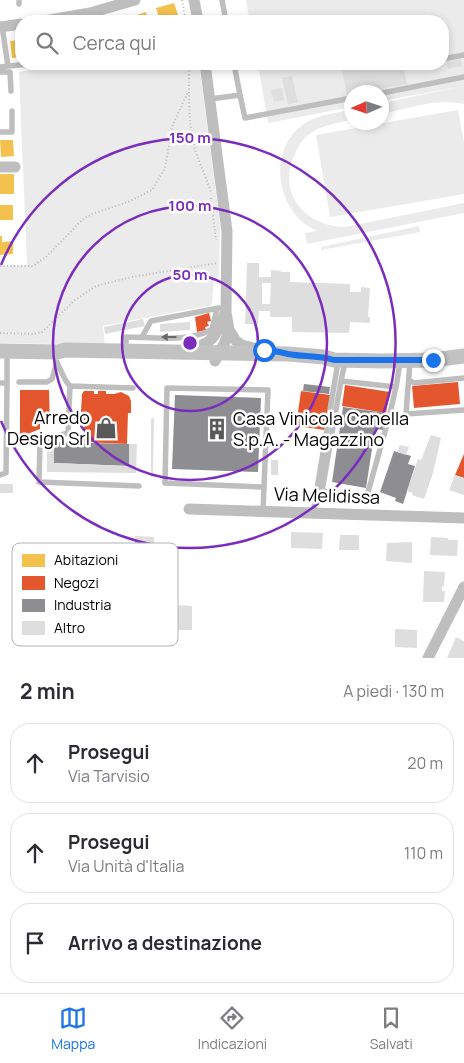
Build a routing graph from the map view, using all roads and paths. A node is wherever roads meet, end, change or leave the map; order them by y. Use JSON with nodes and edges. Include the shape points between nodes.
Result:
{"nodes":[{"id":1,"x":135,"y":0,"type":"edge"},
{"id":2,"x":182,"y":0,"type":"edge"},
{"id":3,"x":194,"y":0,"type":"edge"},
{"id":4,"x":222,"y":0,"type":"edge"},
{"id":5,"x":82,"y":15,"type":"edge"},
{"id":6,"x":185,"y":15,"type":"edge"},
{"id":7,"x":197,"y":15,"type":"edge"},
{"id":8,"x":225,"y":15,"type":"edge"},
{"id":9,"x":15,"y":25,"type":"edge"},
{"id":10,"x":1,"y":26,"type":"edge"},
{"id":11,"x":464,"y":55,"type":"edge"},
{"id":12,"x":449,"y":58,"type":"edge"},
{"id":13,"x":15,"y":65,"type":"edge"},
{"id":14,"x":8,"y":66,"type":"junction"},
{"id":15,"x":0,"y":67,"type":"edge"},
{"id":16,"x":190,"y":70,"type":"edge"},
{"id":17,"x":206,"y":70,"type":"edge"},
{"id":18,"x":235,"y":70,"type":"edge"},
{"id":19,"x":0,"y":72,"type":"edge"},
{"id":20,"x":464,"y":77,"type":"edge"},
{"id":21,"x":189,"y":89,"type":"junction"},
{"id":22,"x":10,"y":91,"type":"dead end"},
{"id":23,"x":389,"y":92,"type":"edge"},
{"id":24,"x":240,"y":94,"type":"junction"},
{"id":25,"x":210,"y":99,"type":"junction"},
{"id":26,"x":344,"y":99,"type":"edge"},
{"id":27,"x":12,"y":111,"type":"dead end"},
{"id":28,"x":0,"y":132,"type":"edge"},
{"id":29,"x":0,"y":167,"type":"edge"},
{"id":30,"x":15,"y":167,"type":"dead end"},
{"id":31,"x":217,"y":245,"type":"dead end"},
{"id":32,"x":221,"y":262,"type":"dead end"},
{"id":33,"x":0,"y":266,"type":"edge"},
{"id":34,"x":223,"y":309,"type":"junction"},
{"id":35,"x":229,"y":330,"type":"junction"},
{"id":36,"x":0,"y":333,"type":"edge"},
{"id":37,"x":217,"y":335,"type":"junction"},
{"id":38,"x":142,"y":337,"type":"junction"},
{"id":39,"x":126,"y":350,"type":"junction"},
{"id":40,"x":3,"y":351,"type":"edge"},
{"id":41,"x":184,"y":351,"type":"junction"},
{"id":42,"x":288,"y":354,"type":"junction"},
{"id":43,"x":219,"y":356,"type":"junction"},
{"id":44,"x":464,"y":356,"type":"edge"},
{"id":45,"x":57,"y":357,"type":"junction"},
{"id":46,"x":339,"y":360,"type":"junction"},
{"id":47,"x":405,"y":361,"type":"junction"},
{"id":48,"x":464,"y":378,"type":"edge"},
{"id":49,"x":409,"y":380,"type":"junction"},
{"id":50,"x":341,"y":381,"type":"junction"},
{"id":51,"x":19,"y":382,"type":"dead end"},
{"id":52,"x":3,"y":383,"type":"edge"},
{"id":53,"x":70,"y":386,"type":"junction"},
{"id":54,"x":396,"y":387,"type":"junction"},
{"id":55,"x":133,"y":388,"type":"dead end"},
{"id":56,"x":464,"y":410,"type":"edge"},
{"id":57,"x":0,"y":475,"type":"edge"},
{"id":58,"x":139,"y":486,"type":"dead end"},
{"id":59,"x":263,"y":487,"type":"junction"},
{"id":60,"x":189,"y":508,"type":"dead end"},
{"id":61,"x":262,"y":511,"type":"junction"},
{"id":62,"x":313,"y":513,"type":"junction"},
{"id":63,"x":464,"y":518,"type":"edge"},
{"id":64,"x":464,"y":587,"type":"edge"},
{"id":65,"x":428,"y":658,"type":"edge"}],
"edges":[{"from":1,"to":5,"type":"street"},
{"from":2,"to":6,"type":"path"},
{"from":3,"to":7,"type":"street"},
{"from":4,"to":8,"type":"lane"},
{"from":9,"to":10,"type":"street"},
{"from":10,"to":14,"type":"lane"},
{"from":11,"to":12,"type":"lane"},
{"from":13,"to":14,"type":"lane"},
{"from":14,"to":15,"type":"lane"},
{"from":16,"to":21,"type":"path"},
{"from":17,"to":25,"type":"street"},
{"from":18,"to":24,"type":"lane"},
{"from":19,"to":22,"type":"lane","via":[[10,72]]},
{"from":20,"to":23,"type":"lane"},
{"from":21,"to":31,"type":"path","via":[[194,148],[211,193]]},
{"from":21,"to":33,"type":"path","via":[[174,124],[165,168],[152,190],[83,219],[33,266]]},
{"from":24,"to":25,"type":"lane"},
{"from":24,"to":26,"type":"lane","via":[[244,118]]},
{"from":25,"to":34,"type":"street","via":[[227,231]]},
{"from":27,"to":28,"type":"lane","via":[[12,132]]},
{"from":29,"to":30,"type":"street"},
{"from":32,"to":36,"type":"path","via":[[96,286],[75,300],[42,332]]},
{"from":34,"to":35,"type":"street"},
{"from":34,"to":37,"type":"street"},
{"from":34,"to":38,"type":"lane","via":[[151,321]]},
{"from":34,"to":38,"type":"lane","one_way":true,"via":[[206,334]]},
{"from":35,"to":42,"type":"street","via":[[236,341],[249,348]]},
{"from":35,"to":43,"type":"street"},
{"from":37,"to":41,"type":"street","via":[[197,348]]},
{"from":37,"to":43,"type":"street"},
{"from":38,"to":39,"type":"lane","via":[[126,336]]},
{"from":39,"to":41,"type":"main road"},
{"from":39,"to":45,"type":"main road","via":[[65,350]]},
{"from":40,"to":45,"type":"main road"},
{"from":40,"to":52,"type":"lane"},
{"from":41,"to":43,"type":"main road"},
{"from":42,"to":43,"type":"main road"},
{"from":42,"to":46,"type":"main road"},
{"from":43,"to":45,"type":"main road"},
{"from":43,"to":46,"type":"main road","via":[[324,363]]},
{"from":44,"to":47,"type":"main road"},
{"from":45,"to":51,"type":"lane","via":[[52,379],[47,382]]},
{"from":45,"to":53,"type":"lane","via":[[64,380]]},
{"from":46,"to":47,"type":"main road"},
{"from":46,"to":50,"type":"lane"},
{"from":46,"to":62,"type":"lane"},
{"from":47,"to":49,"type":"lane"},
{"from":47,"to":54,"type":"lane"},
{"from":48,"to":49,"type":"lane","via":[[414,383]]},
{"from":49,"to":56,"type":"lane","via":[[406,414]]},
{"from":50,"to":54,"type":"lane"},
{"from":50,"to":54,"type":"lane","via":[[322,491],[366,496]]},
{"from":52,"to":57,"type":"lane","via":[[6,473]]},
{"from":53,"to":55,"type":"lane"},
{"from":53,"to":58,"type":"lane","via":[[68,433],[40,441],[39,482]]},
{"from":59,"to":59,"type":"lane","via":[[268,390],[167,388],[165,483]]},
{"from":59,"to":61,"type":"lane"},
{"from":60,"to":61,"type":"street","name":"Via Melidissa"},
{"from":61,"to":62,"type":"street","name":"Via Melidissa"},
{"from":62,"to":63,"type":"street","name":"Via Melidissa"},
{"from":64,"to":65,"type":"street"}]}
